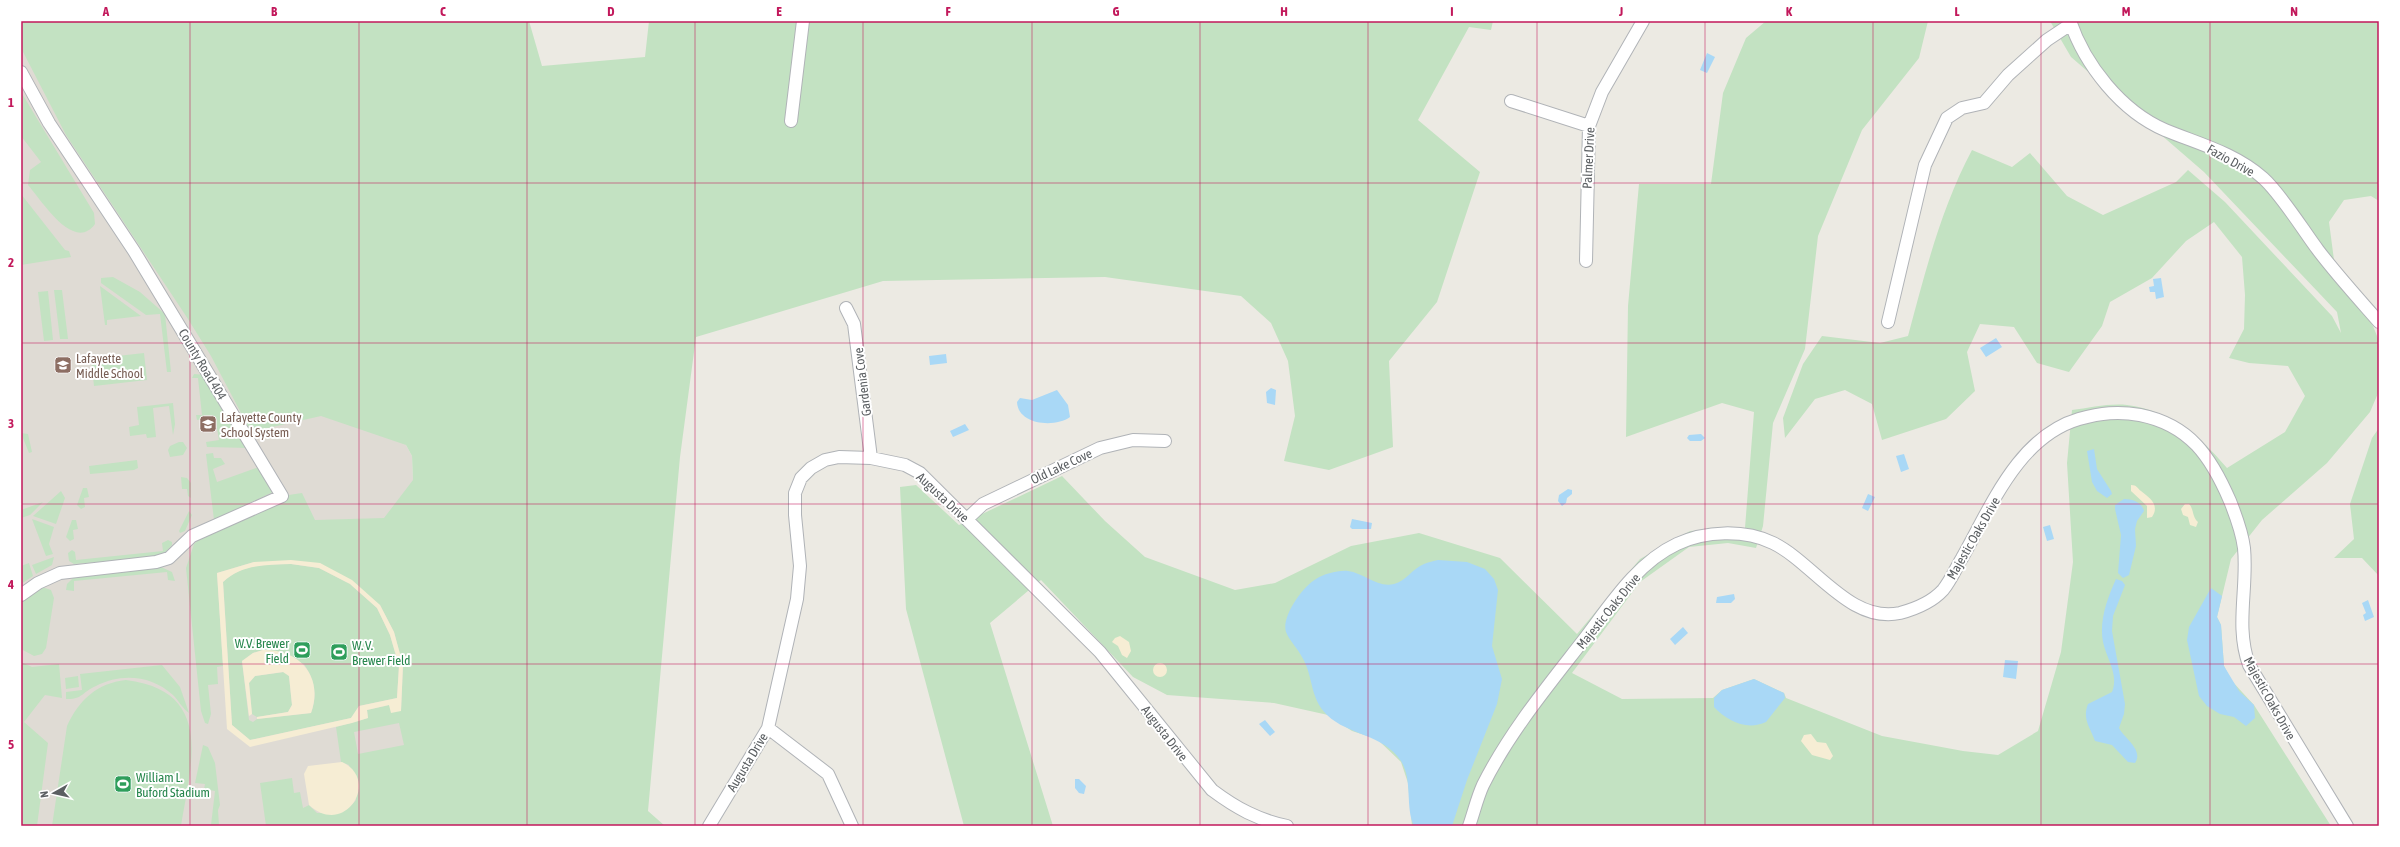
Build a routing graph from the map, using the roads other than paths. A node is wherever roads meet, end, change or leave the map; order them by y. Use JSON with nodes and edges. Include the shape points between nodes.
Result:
{"nodes":[{"id":1,"x":803,"y":21,"type":"edge"},
{"id":2,"x":1643,"y":21,"type":"edge"},
{"id":3,"x":2070,"y":22,"type":"edge"},
{"id":4,"x":21,"y":72,"type":"edge"},
{"id":5,"x":1511,"y":102,"type":"dead end"},
{"id":6,"x":792,"y":121,"type":"dead end"},
{"id":7,"x":1589,"y":126,"type":"junction"},
{"id":8,"x":1586,"y":261,"type":"dead end"},
{"id":9,"x":846,"y":308,"type":"dead end"},
{"id":10,"x":1888,"y":322,"type":"dead end"},
{"id":11,"x":2379,"y":322,"type":"edge"},
{"id":12,"x":1165,"y":441,"type":"dead end"},
{"id":13,"x":871,"y":458,"type":"junction"},
{"id":14,"x":966,"y":519,"type":"junction"},
{"id":15,"x":21,"y":595,"type":"edge"},
{"id":16,"x":768,"y":728,"type":"junction"},
{"id":17,"x":709,"y":826,"type":"edge"},
{"id":18,"x":852,"y":826,"type":"edge"},
{"id":19,"x":1287,"y":826,"type":"edge"},
{"id":20,"x":1469,"y":826,"type":"edge"},
{"id":21,"x":2347,"y":826,"type":"edge"}],
"edges":[{"from":1,"to":6,"type":"street"},
{"from":2,"to":7,"type":"street","name":"Palmer Drive","via":[[1602,92]]},
{"from":3,"to":10,"type":"street","via":[[2008,75],[1984,103],[1962,108],[1947,118],[1925,165]]},
{"from":3,"to":11,"type":"street","name":"Fazio Drive","via":[[2078,43],[2097,74],[2143,117],[2164,129],[2234,158],[2264,179],[2335,273]]},
{"from":4,"to":15,"type":"street","name":"County Road 404","via":[[49,123],[138,258],[282,496],[192,536],[169,558],[156,562],[60,573],[38,583]]},
{"from":5,"to":7,"type":"street"},
{"from":7,"to":8,"type":"street","name":"Palmer Drive"},
{"from":9,"to":13,"type":"street","name":"Gardenia Cove","via":[[854,324]]},
{"from":12,"to":14,"type":"street","name":"Old Lake Cove","via":[[1133,440],[1100,448],[983,504]]},
{"from":13,"to":14,"type":"street","name":"Augusta Drive","via":[[905,465],[920,473]]},
{"from":13,"to":16,"type":"street","name":"Augusta Drive","via":[[839,457],[825,460],[801,478],[795,494],[794,513],[800,566],[797,599]]},
{"from":14,"to":19,"type":"street","name":"Augusta Drive","via":[[1100,652],[1212,790],[1253,817]]},
{"from":16,"to":17,"type":"street","name":"Augusta Drive"},
{"from":16,"to":18,"type":"street","via":[[828,774]]},
{"from":20,"to":21,"type":"street","name":"Majestic Oaks Drive","via":[[1482,788],[1506,743],[1623,589],[1659,554],[1695,537],[1730,534],[1751,536],[1773,543],[1861,609],[1879,615],[1913,610],[1942,591],[2009,476],[2028,450],[2046,434],[2072,421],[2113,411],[2156,419],[2178,429],[2196,444],[2214,466],[2242,532],[2244,551],[2241,632],[2247,660]]}]}
